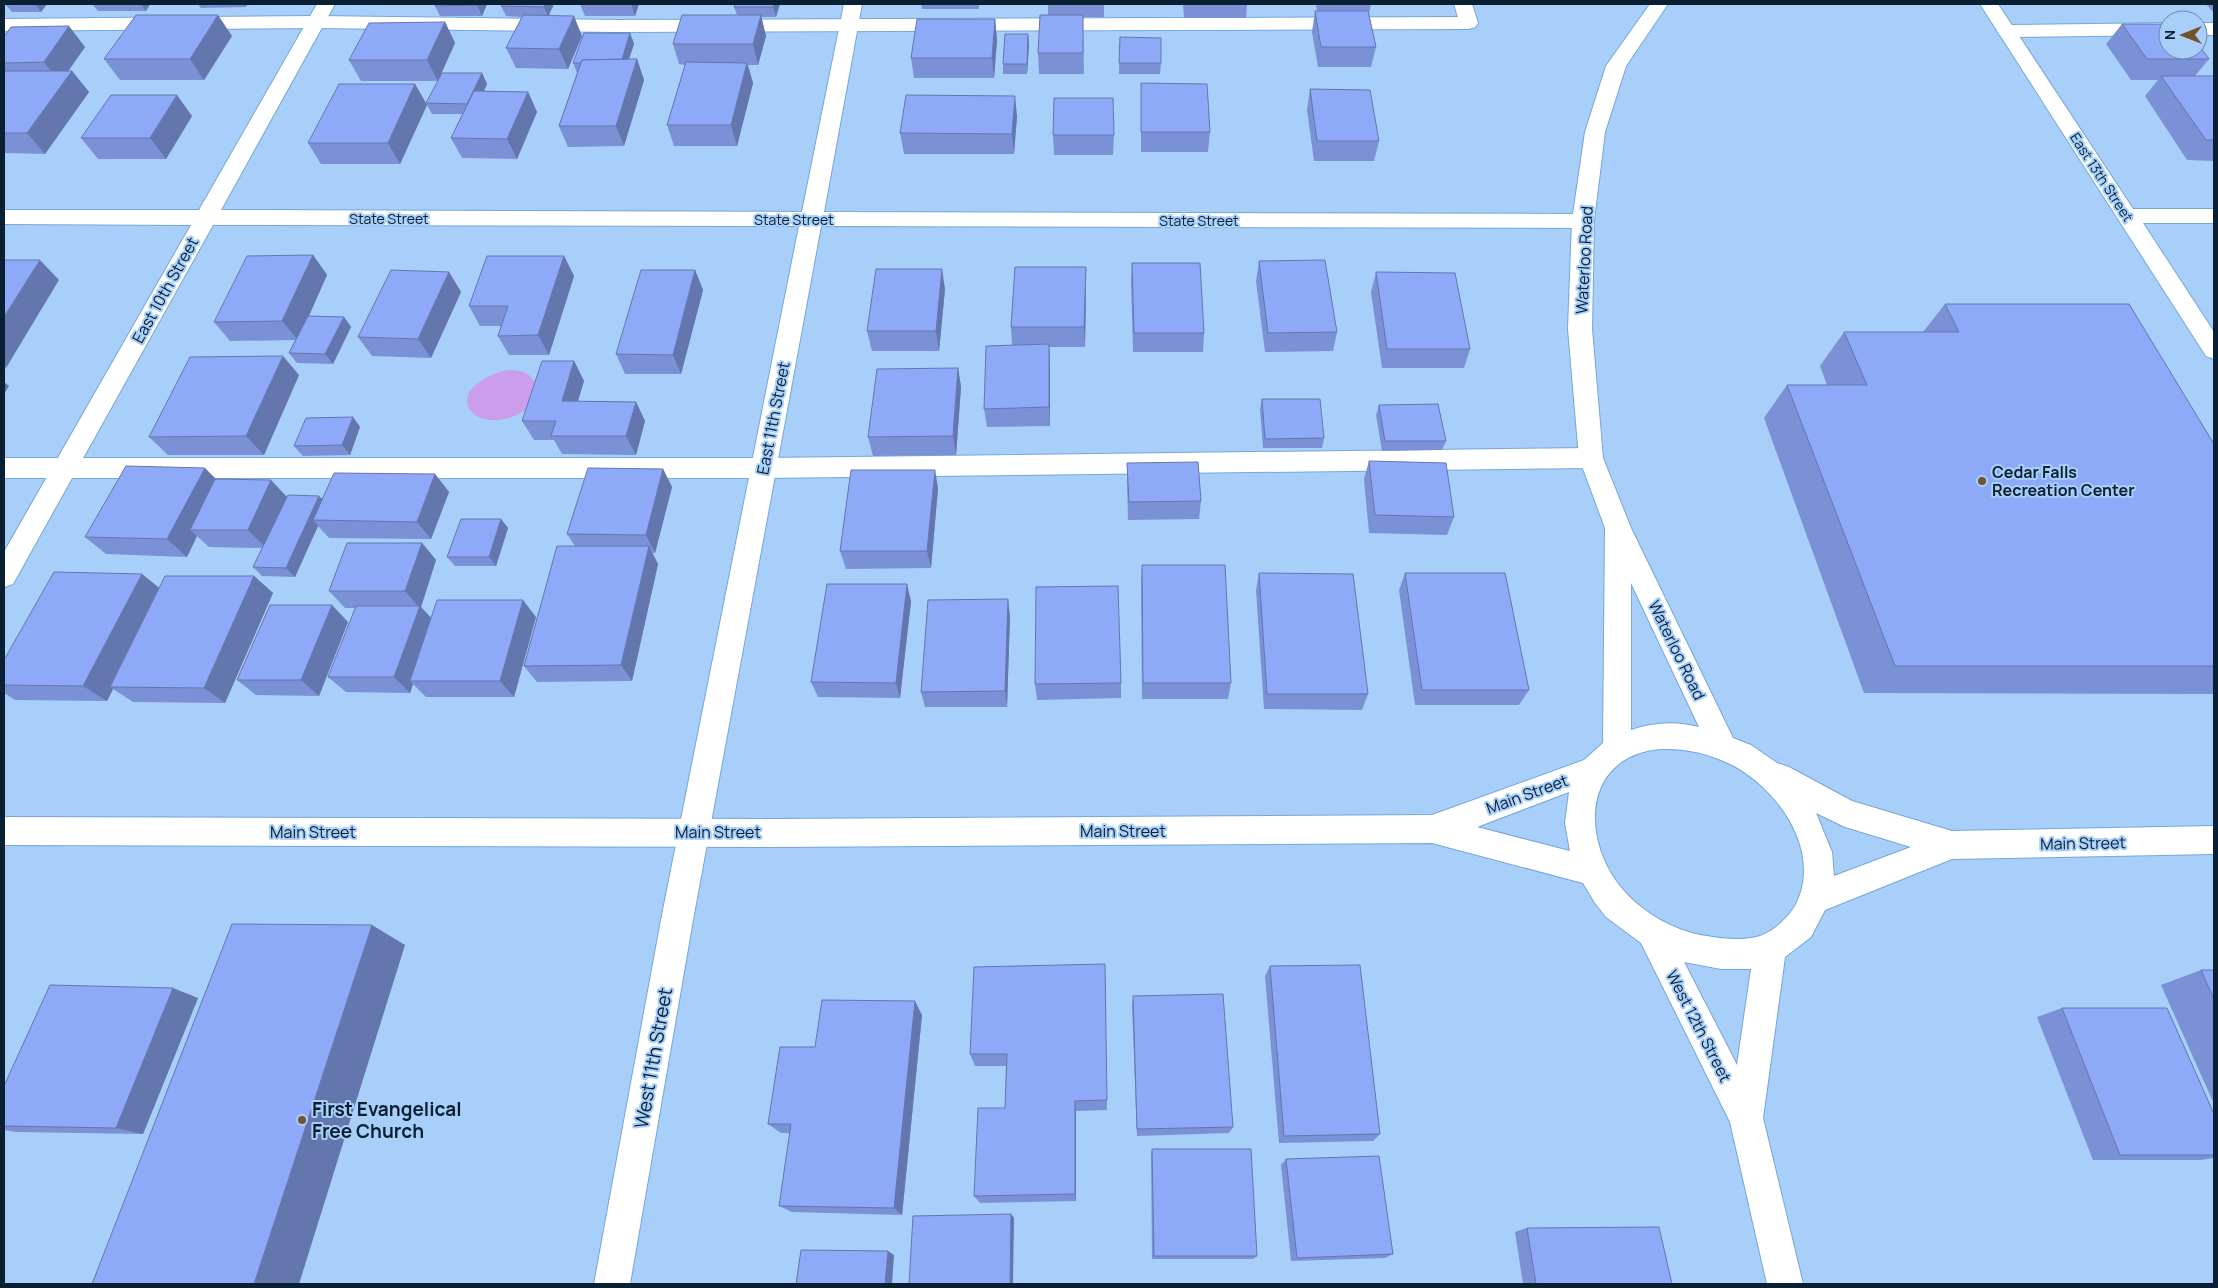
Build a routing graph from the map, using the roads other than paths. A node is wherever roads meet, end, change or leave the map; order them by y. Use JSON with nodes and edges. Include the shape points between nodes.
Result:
{"nodes":[{"id":1,"x":1463,"y":4,"type":"edge"},
{"id":2,"x":1659,"y":4,"type":"edge"},
{"id":3,"x":1989,"y":4,"type":"edge"},
{"id":4,"x":321,"y":13,"type":"edge"},
{"id":5,"x":852,"y":14,"type":"edge"},
{"id":6,"x":4,"y":25,"type":"edge"},
{"id":7,"x":2158,"y":29,"type":"edge"},
{"id":8,"x":2007,"y":31,"type":"junction"},
{"id":9,"x":2128,"y":216,"type":"junction"},
{"id":10,"x":2214,"y":216,"type":"edge"},
{"id":11,"x":4,"y":217,"type":"edge"},
{"id":12,"x":206,"y":218,"type":"junction"},
{"id":13,"x":812,"y":219,"type":"junction"},
{"id":14,"x":1583,"y":221,"type":"junction"},
{"id":15,"x":2214,"y":350,"type":"edge"},
{"id":16,"x":1592,"y":458,"type":"junction"},
{"id":17,"x":4,"y":468,"type":"edge"},
{"id":18,"x":64,"y":468,"type":"junction"},
{"id":19,"x":764,"y":468,"type":"junction"},
{"id":20,"x":1618,"y":528,"type":"junction"},
{"id":21,"x":4,"y":576,"type":"edge"},
{"id":22,"x":1722,"y":745,"type":"junction"},
{"id":23,"x":1617,"y":749,"type":"junction"},
{"id":24,"x":1758,"y":765,"type":"junction"},
{"id":25,"x":1593,"y":770,"type":"junction"},
{"id":26,"x":1432,"y":829,"type":"junction"},
{"id":27,"x":4,"y":831,"type":"edge"},
{"id":28,"x":694,"y":832,"type":"junction"},
{"id":29,"x":2214,"y":840,"type":"edge"},
{"id":30,"x":1952,"y":845,"type":"junction"},
{"id":31,"x":1592,"y":871,"type":"junction"},
{"id":32,"x":1816,"y":898,"type":"junction"},
{"id":33,"x":1652,"y":933,"type":"junction"},
{"id":34,"x":1770,"y":948,"type":"junction"},
{"id":35,"x":1746,"y":1118,"type":"junction"},
{"id":36,"x":612,"y":1284,"type":"edge"},
{"id":37,"x":1785,"y":1284,"type":"edge"}],
"edges":[{"from":1,"to":5,"type":"street","via":[[1468,23]]},
{"from":2,"to":14,"type":"street","name":"Waterloo Road","via":[[1616,66],[1595,132]]},
{"from":3,"to":8,"type":"street","name":"East 13th Street"},
{"from":4,"to":5,"type":"street","via":[[614,26]]},
{"from":4,"to":6,"type":"street"},
{"from":4,"to":12,"type":"street","name":"East 10th Street"},
{"from":5,"to":13,"type":"street","name":"East 11th Street"},
{"from":7,"to":8,"type":"street"},
{"from":8,"to":9,"type":"street","name":"East 13th Street"},
{"from":9,"to":10,"type":"street"},
{"from":9,"to":15,"type":"street","name":"East 13th Street"},
{"from":11,"to":12,"type":"street","name":"State Street"},
{"from":12,"to":13,"type":"street","name":"State Street"},
{"from":12,"to":18,"type":"street","name":"East 10th Street"},
{"from":13,"to":14,"type":"street","name":"State Street"},
{"from":13,"to":19,"type":"street","name":"East 11th Street"},
{"from":14,"to":16,"type":"street","name":"Waterloo Road","via":[[1580,329]]},
{"from":16,"to":19,"type":"street"},
{"from":16,"to":20,"type":"street","name":"Waterloo Road"},
{"from":17,"to":18,"type":"street"},
{"from":18,"to":19,"type":"street"},
{"from":18,"to":21,"type":"street","name":"East 10th Street"},
{"from":19,"to":28,"type":"street","name":"East 11th Street"},
{"from":20,"to":22,"type":"street","name":"Waterloo Road"},
{"from":20,"to":23,"type":"street","name":"Waterloo Road"},
{"from":22,"to":23,"type":"street","via":[[1685,736],[1648,737]]},
{"from":22,"to":24,"type":"street"},
{"from":23,"to":25,"type":"street"},
{"from":24,"to":30,"type":"street","name":"Main Street","via":[[1845,813]]},
{"from":24,"to":32,"type":"street","via":[[1788,793],[1810,827],[1819,863]]},
{"from":25,"to":26,"type":"street","name":"Main Street"},
{"from":25,"to":31,"type":"street","via":[[1580,800],[1580,835]]},
{"from":26,"to":28,"type":"street","name":"Main Street"},
{"from":26,"to":31,"type":"street","name":"Main Street"},
{"from":27,"to":28,"type":"street","name":"Main Street"},
{"from":28,"to":36,"type":"street","name":"West 11th Street"},
{"from":29,"to":30,"type":"street","name":"Main Street"},
{"from":30,"to":32,"type":"street","name":"Main Street"},
{"from":31,"to":33,"type":"street","via":[[1617,905]]},
{"from":32,"to":34,"type":"street","via":[[1799,928]]},
{"from":33,"to":34,"type":"street","via":[[1692,950],[1733,956]]},
{"from":33,"to":35,"type":"street","name":"West 12th Street"},
{"from":34,"to":35,"type":"street","name":"West 12th Street"},
{"from":35,"to":37,"type":"street","name":"West 12th Street"}]}
